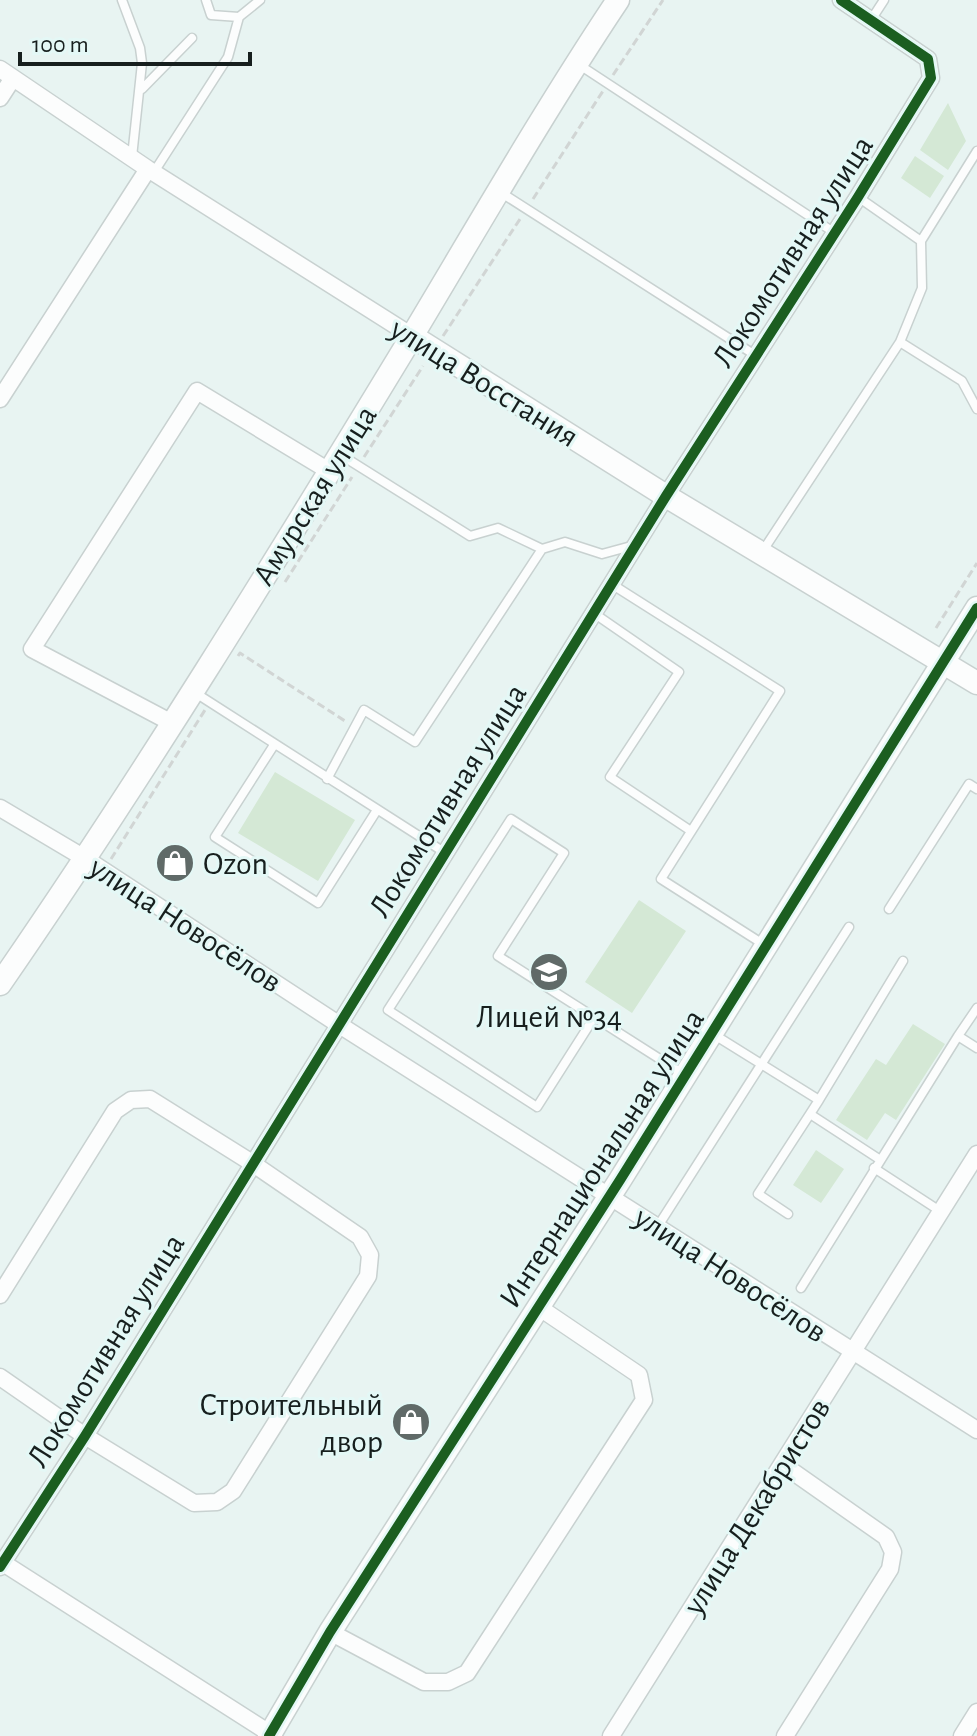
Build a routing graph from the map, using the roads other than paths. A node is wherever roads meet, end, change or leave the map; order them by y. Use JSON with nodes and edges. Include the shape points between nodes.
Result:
{"nodes":[{"id":1,"x":122,"y":0,"type":"edge"},
{"id":2,"x":206,"y":0,"type":"edge"},
{"id":3,"x":260,"y":0,"type":"edge"},
{"id":4,"x":618,"y":0,"type":"edge"},
{"id":5,"x":841,"y":0,"type":"edge"},
{"id":6,"x":884,"y":0,"type":"edge"},
{"id":7,"x":239,"y":17,"type":"junction"},
{"id":8,"x":871,"y":20,"type":"junction"},
{"id":9,"x":192,"y":38,"type":"dead end"},
{"id":10,"x":577,"y":63,"type":"junction"},
{"id":11,"x":6,"y":73,"type":"edge"},
{"id":12,"x":141,"y":89,"type":"junction"},
{"id":13,"x":0,"y":98,"type":"edge"},
{"id":14,"x":977,"y":151,"type":"edge"},
{"id":15,"x":132,"y":158,"type":"junction"},
{"id":16,"x":151,"y":171,"type":"junction"},
{"id":17,"x":497,"y":191,"type":"junction"},
{"id":18,"x":858,"y":197,"type":"junction"},
{"id":19,"x":835,"y":233,"type":"junction"},
{"id":20,"x":921,"y":241,"type":"junction"},
{"id":21,"x":412,"y":336,"type":"junction"},
{"id":22,"x":900,"y":342,"type":"junction"},
{"id":23,"x":755,"y":355,"type":"junction"},
{"id":24,"x":0,"y":399,"type":"edge"},
{"id":25,"x":977,"y":409,"type":"edge"},
{"id":26,"x":343,"y":464,"type":"junction"},
{"id":27,"x":666,"y":496,"type":"junction"},
{"id":28,"x":636,"y":545,"type":"junction"},
{"id":29,"x":542,"y":549,"type":"junction"},
{"id":30,"x":761,"y":553,"type":"junction"},
{"id":31,"x":613,"y":585,"type":"junction"},
{"id":32,"x":977,"y":608,"type":"edge"},
{"id":33,"x":595,"y":614,"type":"junction"},
{"id":34,"x":942,"y":661,"type":"junction"},
{"id":35,"x":977,"y":683,"type":"edge"},
{"id":36,"x":201,"y":697,"type":"junction"},
{"id":37,"x":172,"y":723,"type":"junction"},
{"id":38,"x":274,"y":745,"type":"junction"},
{"id":39,"x":327,"y":779,"type":"junction"},
{"id":40,"x":977,"y":789,"type":"edge"},
{"id":41,"x":0,"y":808,"type":"edge"},
{"id":42,"x":377,"y":810,"type":"junction"},
{"id":43,"x":691,"y":831,"type":"junction"},
{"id":44,"x":444,"y":852,"type":"junction"},
{"id":45,"x":95,"y":865,"type":"junction"},
{"id":46,"x":889,"y":909,"type":"dead end"},
{"id":47,"x":849,"y":927,"type":"dead end"},
{"id":48,"x":767,"y":947,"type":"junction"},
{"id":49,"x":903,"y":961,"type":"dead end"},
{"id":50,"x":0,"y":984,"type":"edge"},
{"id":51,"x":977,"y":1008,"type":"edge"},
{"id":52,"x":593,"y":1019,"type":"junction"},
{"id":53,"x":338,"y":1024,"type":"junction"},
{"id":54,"x":713,"y":1033,"type":"junction"},
{"id":55,"x":958,"y":1036,"type":"junction"},
{"id":56,"x":977,"y":1048,"type":"edge"},
{"id":57,"x":762,"y":1065,"type":"junction"},
{"id":58,"x":686,"y":1076,"type":"junction"},
{"id":59,"x":819,"y":1100,"type":"junction"},
{"id":60,"x":810,"y":1114,"type":"junction"},
{"id":61,"x":977,"y":1154,"type":"edge"},
{"id":62,"x":879,"y":1159,"type":"junction"},
{"id":63,"x":252,"y":1163,"type":"junction"},
{"id":64,"x":874,"y":1168,"type":"junction"},
{"id":65,"x":609,"y":1197,"type":"junction"},
{"id":66,"x":941,"y":1211,"type":"junction"},
{"id":67,"x":788,"y":1214,"type":"dead end"},
{"id":68,"x":658,"y":1226,"type":"junction"},
{"id":69,"x":801,"y":1288,"type":"dead end"},
{"id":70,"x":0,"y":1295,"type":"edge"},
{"id":71,"x":537,"y":1306,"type":"junction"},
{"id":72,"x":852,"y":1352,"type":"junction"},
{"id":73,"x":0,"y":1377,"type":"edge"},
{"id":74,"x":977,"y":1430,"type":"edge"},
{"id":75,"x":85,"y":1436,"type":"junction"},
{"id":76,"x":782,"y":1464,"type":"junction"},
{"id":77,"x":1,"y":1564,"type":"edge"},
{"id":78,"x":330,"y":1632,"type":"junction"},
{"id":79,"x":977,"y":1712,"type":"edge"},
{"id":80,"x":271,"y":1735,"type":"edge"},
{"id":81,"x":611,"y":1736,"type":"edge"},
{"id":82,"x":785,"y":1736,"type":"edge"},
{"id":83,"x":962,"y":1736,"type":"edge"}],
"edges":[{"from":1,"to":12,"type":"lane","via":[[140,48]]},
{"from":2,"to":7,"type":"lane","via":[[211,15]]},
{"from":3,"to":7,"type":"lane"},
{"from":4,"to":10,"type":"street","name":"Амурская улица"},
{"from":5,"to":8,"type":"street"},
{"from":6,"to":8,"type":"lane"},
{"from":7,"to":16,"type":"lane","via":[[228,57]]},
{"from":8,"to":18,"type":"street","name":"Локомотивная улица","via":[[928,59],[931,78]]},
{"from":9,"to":12,"type":"lane"},
{"from":10,"to":17,"type":"street","name":"Амурская улица"},
{"from":10,"to":19,"type":"lane"},
{"from":11,"to":13,"type":"street"},
{"from":11,"to":15,"type":"street","name":"улица Восстания"},
{"from":12,"to":15,"type":"lane"},
{"from":14,"to":20,"type":"lane"},
{"from":15,"to":16,"type":"street","name":"улица Восстания"},
{"from":16,"to":21,"type":"street","name":"улица Восстания"},
{"from":16,"to":24,"type":"street"},
{"from":17,"to":21,"type":"street","name":"Амурская улица"},
{"from":17,"to":23,"type":"lane"},
{"from":18,"to":19,"type":"street","name":"Локомотивная улица"},
{"from":18,"to":20,"type":"lane"},
{"from":19,"to":23,"type":"street","name":"Локомотивная улица"},
{"from":20,"to":22,"type":"lane","via":[[922,288]]},
{"from":21,"to":26,"type":"street","name":"Амурская улица"},
{"from":21,"to":27,"type":"street","name":"улица Восстания"},
{"from":22,"to":25,"type":"lane","via":[[962,381]]},
{"from":22,"to":30,"type":"lane"},
{"from":23,"to":27,"type":"street","name":"Локомотивная улица"},
{"from":26,"to":29,"type":"lane","via":[[470,536],[498,528]]},
{"from":26,"to":36,"type":"street","name":"Амурская улица"},
{"from":26,"to":37,"type":"street","via":[[197,391],[32,649]]},
{"from":27,"to":28,"type":"street","name":"Локомотивная улица"},
{"from":27,"to":30,"type":"street","name":"улица Восстания"},
{"from":28,"to":29,"type":"lane","via":[[602,554],[565,542]]},
{"from":28,"to":31,"type":"street","name":"Локомотивная улица"},
{"from":29,"to":39,"type":"lane","via":[[415,742],[364,710]]},
{"from":30,"to":34,"type":"street","name":"улица Восстания"},
{"from":31,"to":33,"type":"street","name":"Локомотивная улица"},
{"from":31,"to":43,"type":"lane","via":[[780,691]]},
{"from":32,"to":34,"type":"street","name":"Интернациональная улица"},
{"from":33,"to":43,"type":"lane","via":[[679,672],[610,777]]},
{"from":33,"to":44,"type":"street","name":"Локомотивная улица"},
{"from":34,"to":35,"type":"street","name":"улица Восстания"},
{"from":34,"to":48,"type":"street","name":"Интернациональная улица"},
{"from":36,"to":37,"type":"street","name":"Амурская улица"},
{"from":36,"to":38,"type":"lane"},
{"from":37,"to":45,"type":"street","name":"Амурская улица"},
{"from":38,"to":39,"type":"lane"},
{"from":38,"to":42,"type":"lane","via":[[215,837],[318,903]]},
{"from":39,"to":42,"type":"lane"},
{"from":40,"to":46,"type":"lane","via":[[969,784]]},
{"from":41,"to":45,"type":"street","name":"улица Новосёлов"},
{"from":42,"to":44,"type":"lane"},
{"from":43,"to":48,"type":"lane","via":[[661,879]]},
{"from":44,"to":53,"type":"street","name":"Локомотивная улица"},
{"from":45,"to":50,"type":"street","name":"Амурская улица"},
{"from":45,"to":53,"type":"street","name":"улица Новосёлов"},
{"from":47,"to":57,"type":"lane"},
{"from":48,"to":54,"type":"street","name":"Интернациональная улица"},
{"from":49,"to":59,"type":"lane"},
{"from":51,"to":55,"type":"lane"},
{"from":52,"to":52,"type":"lane","via":[[498,956],[564,853],[511,819],[388,1010],[537,1107]]},
{"from":52,"to":58,"type":"lane"},
{"from":53,"to":63,"type":"street","name":"Локомотивная улица"},
{"from":53,"to":65,"type":"street","name":"улица Новосёлов"},
{"from":54,"to":57,"type":"lane"},
{"from":54,"to":58,"type":"street","name":"Интернациональная улица"},
{"from":55,"to":56,"type":"lane"},
{"from":55,"to":62,"type":"lane"},
{"from":57,"to":59,"type":"lane"},
{"from":57,"to":68,"type":"lane"},
{"from":58,"to":65,"type":"street","name":"Интернациональная улица"},
{"from":59,"to":60,"type":"lane"},
{"from":60,"to":62,"type":"lane"},
{"from":60,"to":67,"type":"lane","via":[[758,1194]]},
{"from":61,"to":66,"type":"street","name":"улица Декабристов"},
{"from":62,"to":64,"type":"lane"},
{"from":63,"to":70,"type":"street","via":[[150,1099],[131,1100],[115,1111]]},
{"from":63,"to":75,"type":"street","name":"Локомотивная улица"},
{"from":63,"to":75,"type":"street","via":[[360,1237],[370,1255],[368,1276],[233,1491],[217,1502],[194,1503]]},
{"from":64,"to":66,"type":"lane"},
{"from":64,"to":69,"type":"lane"},
{"from":65,"to":68,"type":"street","name":"улица Новосёлов"},
{"from":65,"to":71,"type":"street","name":"Интернациональная улица"},
{"from":66,"to":72,"type":"street","name":"улица Декабристов"},
{"from":68,"to":72,"type":"street","name":"улица Новосёлов"},
{"from":71,"to":78,"type":"street","name":"Интернациональная улица"},
{"from":71,"to":78,"type":"street","via":[[639,1375],[644,1400],[467,1673],[448,1682],[424,1682]]},
{"from":72,"to":74,"type":"street","name":"улица Новосёлов"},
{"from":72,"to":76,"type":"street","name":"улица Декабристов"},
{"from":73,"to":75,"type":"street"},
{"from":75,"to":77,"type":"street","name":"Локомотивная улица"},
{"from":76,"to":81,"type":"street","name":"улица Декабристов"},
{"from":76,"to":82,"type":"street","via":[[886,1537],[893,1552],[890,1569]]},
{"from":77,"to":80,"type":"street"},
{"from":78,"to":80,"type":"street","name":"Интернациональная улица"},
{"from":79,"to":83,"type":"street"}]}
